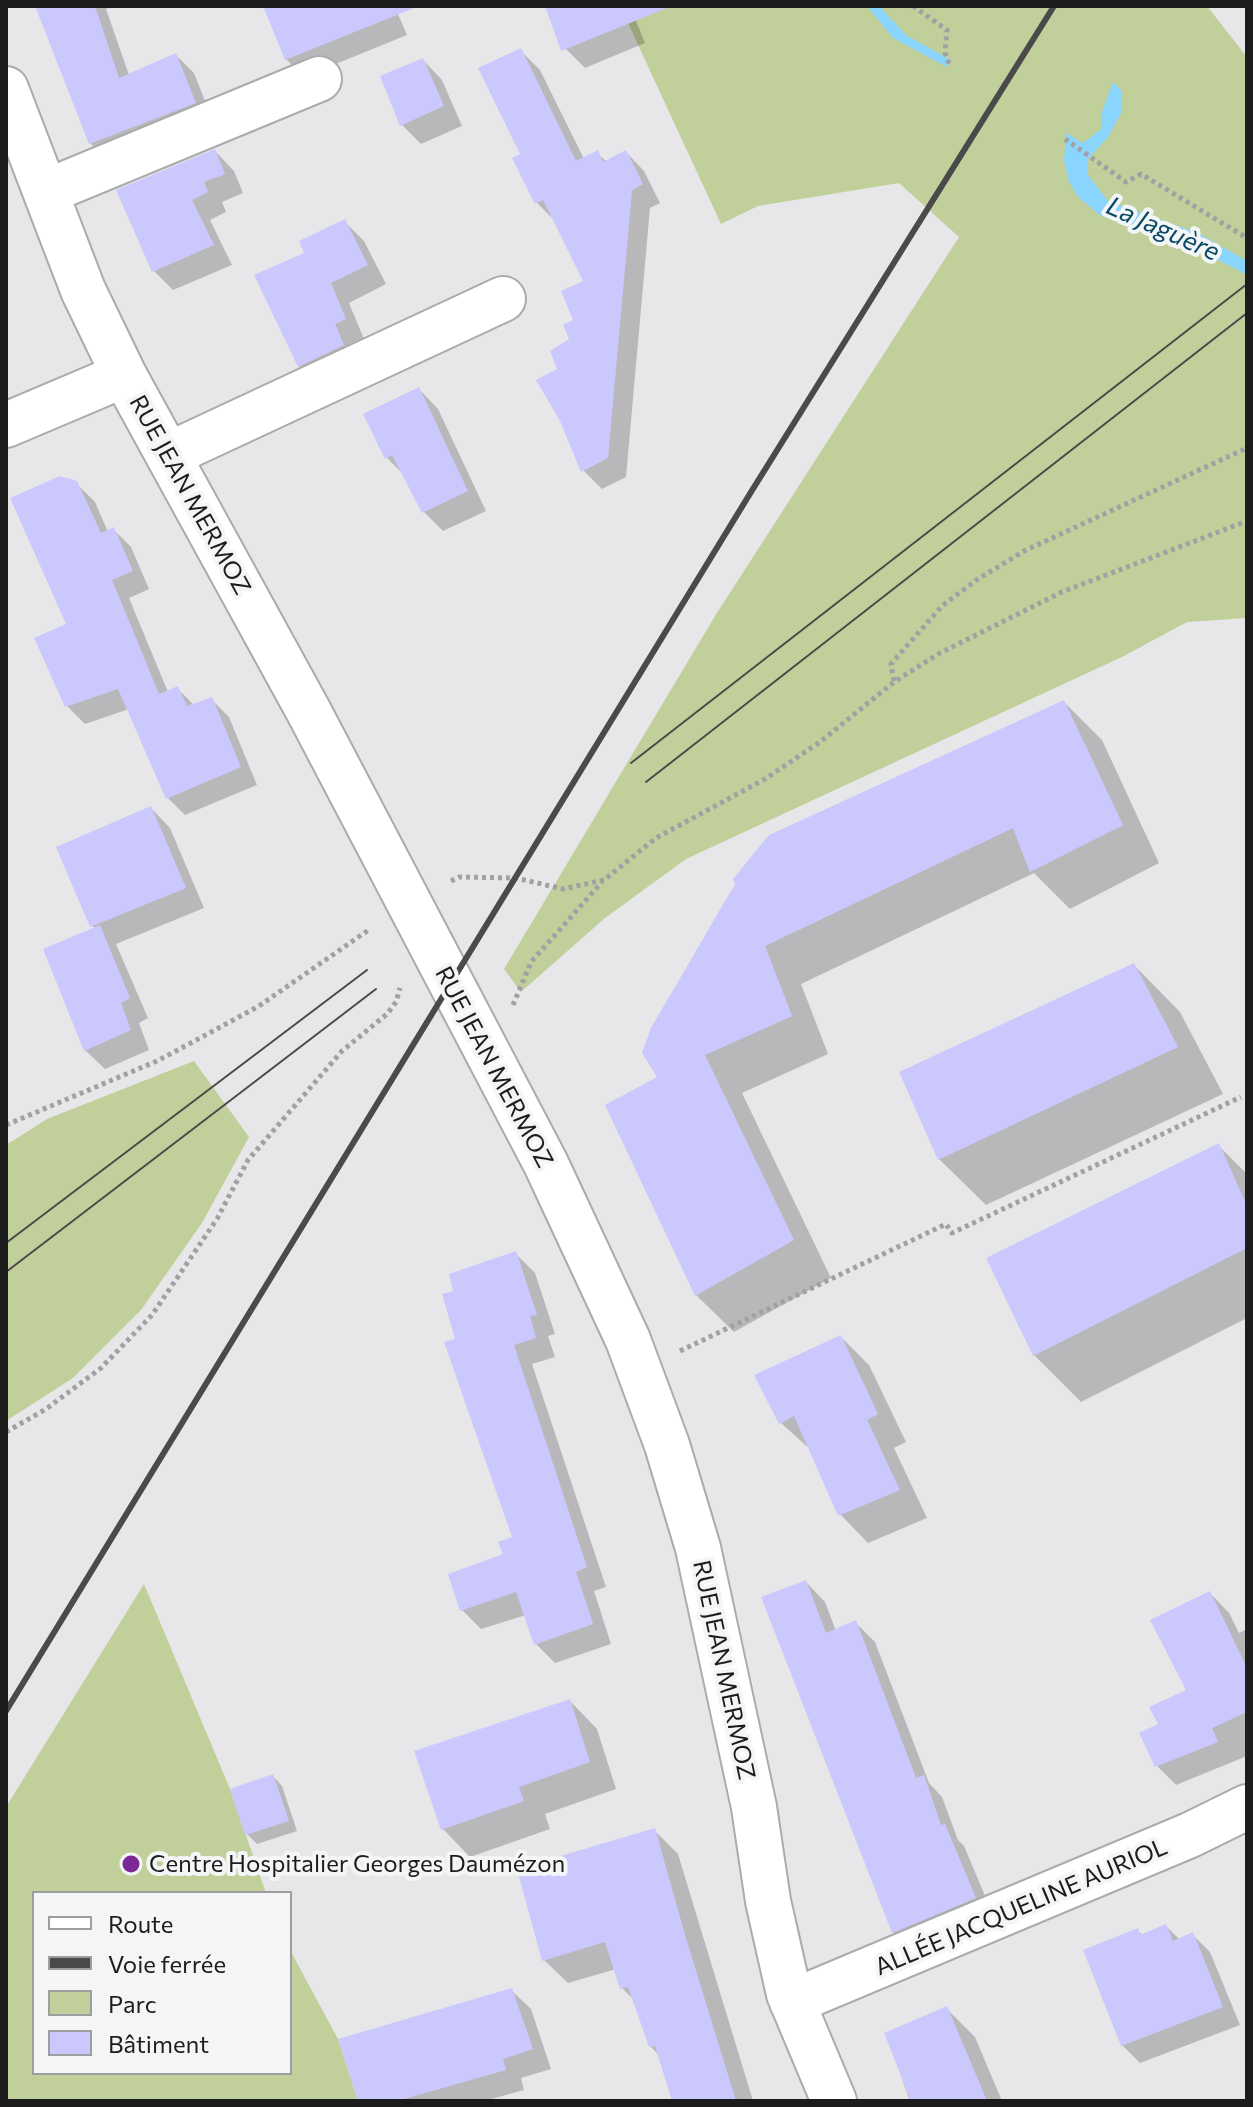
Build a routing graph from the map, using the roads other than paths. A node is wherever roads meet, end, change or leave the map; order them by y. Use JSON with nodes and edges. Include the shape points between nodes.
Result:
{"nodes":[{"id":1,"x":319,"y":79,"type":"dead end"},
{"id":2,"x":6,"y":89,"type":"edge"},
{"id":3,"x":48,"y":191,"type":"junction"},
{"id":4,"x":503,"y":299,"type":"dead end"},
{"id":5,"x":124,"y":375,"type":"junction"},
{"id":6,"x":6,"y":425,"type":"edge"},
{"id":7,"x":168,"y":455,"type":"junction"},
{"id":8,"x":1247,"y":1807,"type":"edge"},
{"id":9,"x":792,"y":2002,"type":"junction"},
{"id":10,"x":834,"y":2101,"type":"edge"}],
"edges":[{"from":1,"to":3,"type":"street"},
{"from":2,"to":3,"type":"street","name":"RUE JEAN MERMOZ"},
{"from":3,"to":5,"type":"street","name":"RUE JEAN MERMOZ","via":[[83,290]]},
{"from":4,"to":7,"type":"street"},
{"from":5,"to":6,"type":"street"},
{"from":5,"to":7,"type":"street","name":"RUE JEAN MERMOZ"},
{"from":7,"to":9,"type":"street","name":"RUE JEAN MERMOZ","via":[[546,1164],[640,1371],[698,1548]]},
{"from":8,"to":9,"type":"street","name":"ALLÉE JACQUELINE AURIOL"},
{"from":9,"to":10,"type":"street","name":"RUE JEAN MERMOZ"}]}
